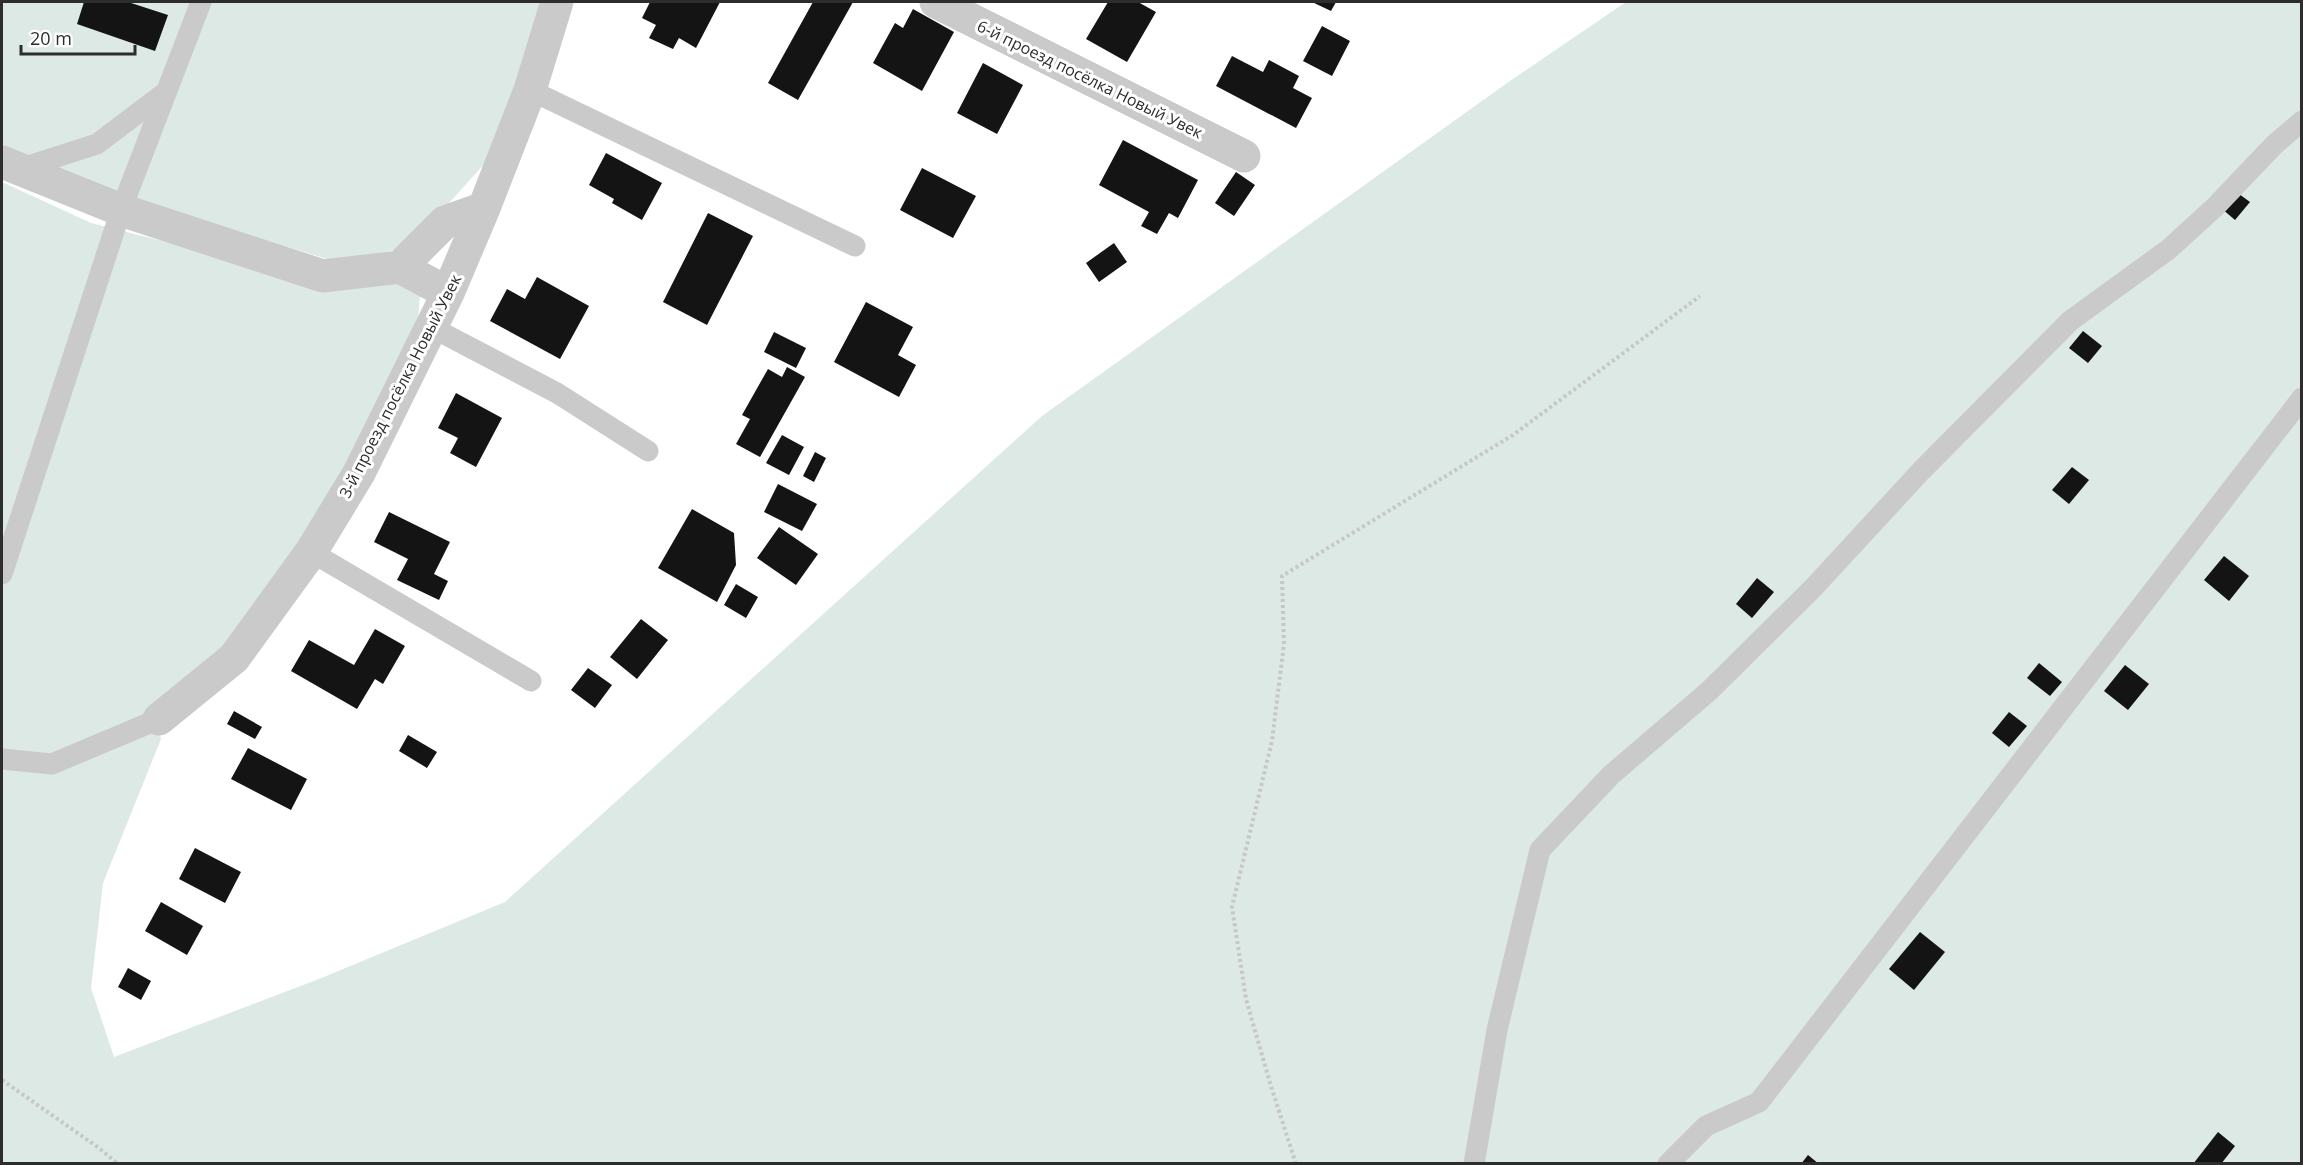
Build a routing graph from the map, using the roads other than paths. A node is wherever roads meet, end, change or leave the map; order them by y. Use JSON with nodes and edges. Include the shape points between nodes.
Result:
{"nodes":[{"id":1,"x":201,"y":2,"type":"edge"},
{"id":2,"x":557,"y":2,"type":"edge"},
{"id":3,"x":936,"y":2,"type":"edge"},
{"id":4,"x":530,"y":90,"type":"junction"},
{"id":5,"x":167,"y":91,"type":"junction"},
{"id":6,"x":2301,"y":121,"type":"edge"},
{"id":7,"x":1244,"y":156,"type":"dead end"},
{"id":8,"x":10,"y":166,"type":"edge"},
{"id":9,"x":484,"y":208,"type":"junction"},
{"id":10,"x":122,"y":210,"type":"junction"},
{"id":11,"x":855,"y":246,"type":"dead end"},
{"id":12,"x":400,"y":267,"type":"junction"},
{"id":13,"x":448,"y":292,"type":"junction"},
{"id":14,"x":431,"y":327,"type":"junction"},
{"id":15,"x":2301,"y":398,"type":"edge"},
{"id":16,"x":648,"y":451,"type":"dead end"},
{"id":17,"x":311,"y":552,"type":"junction"},
{"id":18,"x":2,"y":574,"type":"edge"},
{"id":19,"x":531,"y":681,"type":"dead end"},
{"id":20,"x":159,"y":719,"type":"joint"},
{"id":21,"x":2,"y":759,"type":"edge"},
{"id":22,"x":1474,"y":1164,"type":"edge"},
{"id":23,"x":1668,"y":1164,"type":"edge"}],
"edges":[{"from":1,"to":5,"type":"lane"},
{"from":2,"to":4,"type":"street","name":"3-й проезд посёлка Новый Увек"},
{"from":3,"to":7,"type":"street","name":"6-й проезд посёлка Новый Увек"},
{"from":4,"to":9,"type":"street","name":"3-й проезд посёлка Новый Увек"},
{"from":4,"to":11,"type":"lane"},
{"from":5,"to":8,"type":"lane","via":[[97,144]]},
{"from":5,"to":10,"type":"lane"},
{"from":6,"to":22,"type":"lane","via":[[2169,249],[2070,321],[1921,471],[1814,587],[1709,691],[1611,775],[1540,850],[1497,1030]]},
{"from":8,"to":10,"type":"street"},
{"from":9,"to":12,"type":"street","via":[[445,222]]},
{"from":9,"to":13,"type":"street","name":"3-й проезд посёлка Новый Увек"},
{"from":10,"to":12,"type":"street","via":[[323,276]]},
{"from":10,"to":18,"type":"lane"},
{"from":12,"to":13,"type":"street"},
{"from":13,"to":14,"type":"street","name":"3-й проезд посёлка Новый Увек"},
{"from":14,"to":16,"type":"lane","via":[[557,393]]},
{"from":14,"to":17,"type":"street","name":"3-й проезд посёлка Новый Увек","via":[[360,473]]},
{"from":15,"to":23,"type":"lane","via":[[1759,1102],[1706,1126]]},
{"from":17,"to":19,"type":"lane"},
{"from":17,"to":20,"type":"street","name":"3-й проезд посёлка Новый Увек","via":[[234,658]]},
{"from":20,"to":21,"type":"lane","via":[[52,764]]}]}
